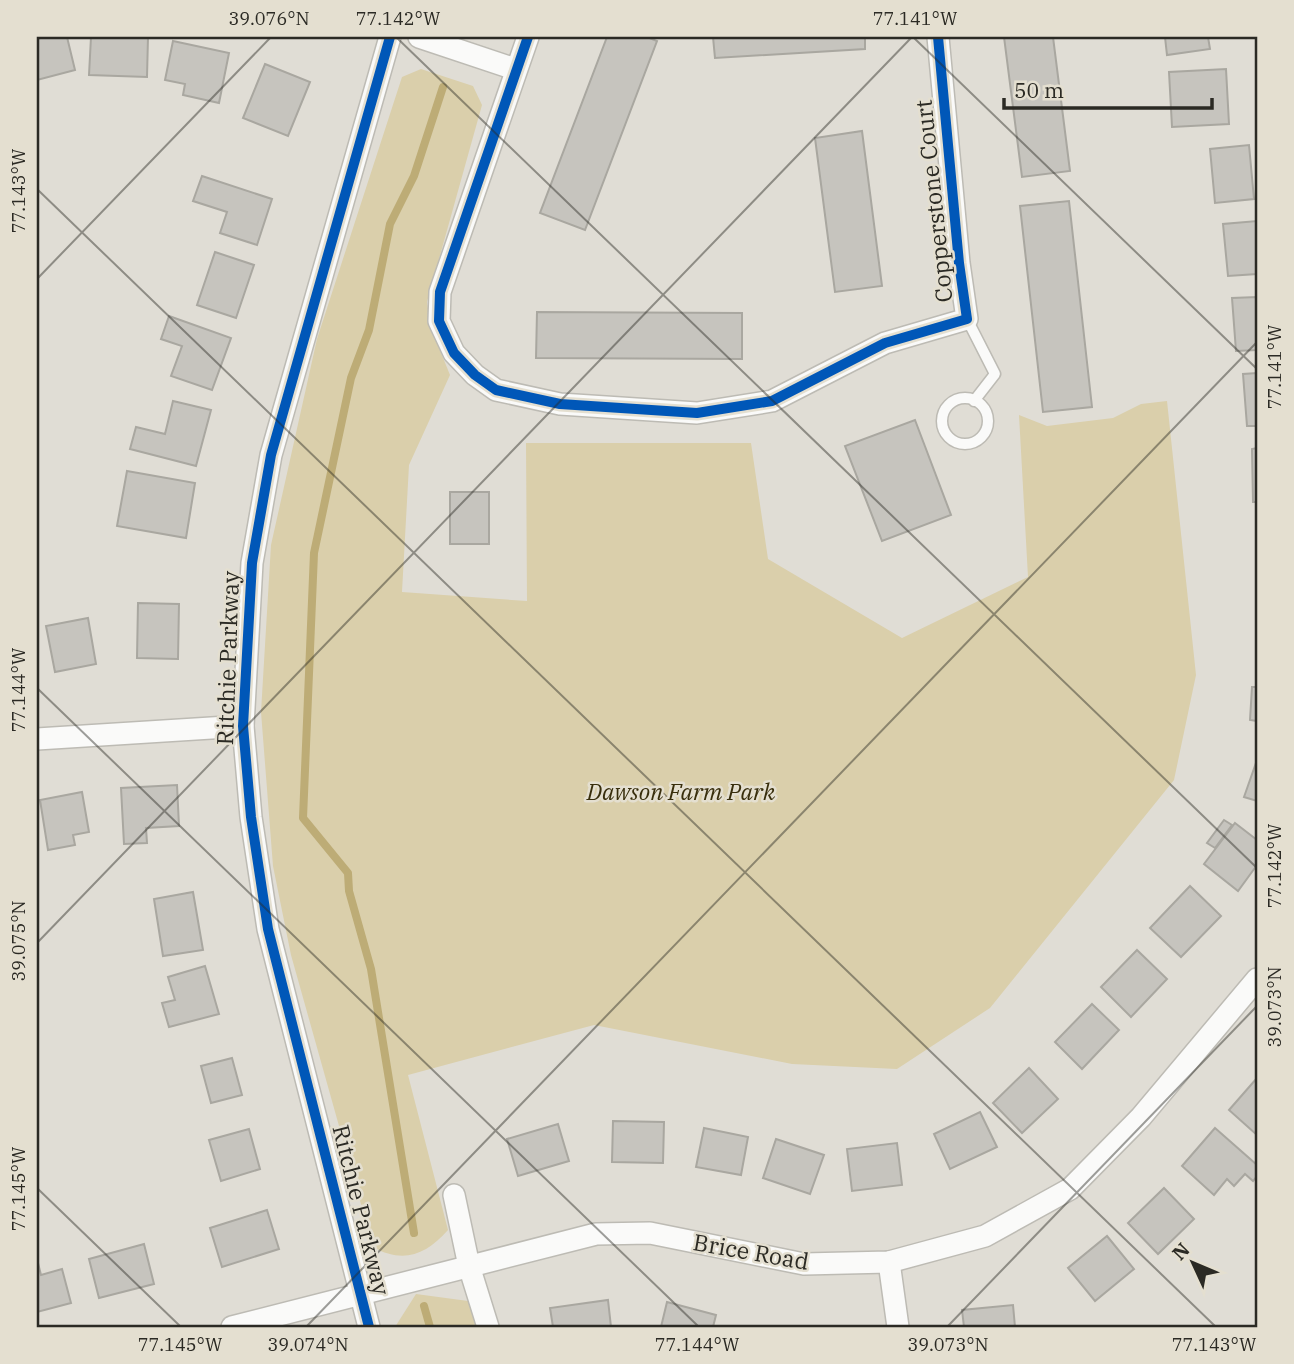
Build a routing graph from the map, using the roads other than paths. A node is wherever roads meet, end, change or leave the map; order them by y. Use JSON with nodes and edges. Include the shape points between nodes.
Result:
{"nodes":[{"id":1,"x":390,"y":37,"type":"edge"},
{"id":2,"x":419,"y":37,"type":"edge"},
{"id":3,"x":528,"y":37,"type":"edge"},
{"id":4,"x":938,"y":37,"type":"edge"},
{"id":5,"x":515,"y":69,"type":"junction"},
{"id":6,"x":968,"y":319,"type":"junction"},
{"id":7,"x":974,"y":401,"type":"junction"},
{"id":8,"x":243,"y":726,"type":"junction"},
{"id":9,"x":37,"y":739,"type":"edge"},
{"id":10,"x":1257,"y":979,"type":"edge"},
{"id":11,"x":454,"y":1195,"type":"dead end"},
{"id":12,"x":889,"y":1262,"type":"junction"},
{"id":13,"x":469,"y":1266,"type":"junction"},
{"id":14,"x":361,"y":1293,"type":"junction"},
{"id":15,"x":232,"y":1327,"type":"edge"},
{"id":16,"x":369,"y":1327,"type":"edge"},
{"id":17,"x":488,"y":1327,"type":"edge"},
{"id":18,"x":898,"y":1327,"type":"edge"}],
"edges":[{"from":1,"to":8,"type":"street","name":"Ritchie Parkway","via":[[271,455],[252,563]]},
{"from":2,"to":5,"type":"street"},
{"from":3,"to":5,"type":"street","name":"Copperstone Court"},
{"from":4,"to":6,"type":"street","name":"Copperstone Court"},
{"from":5,"to":6,"type":"street","name":"Copperstone Court","via":[[440,292],[439,321],[454,353],[496,390],[560,404],[697,413],[772,401],[885,342]]},
{"from":6,"to":7,"type":"lane","via":[[995,374]]},
{"from":7,"to":7,"type":"lane","via":[[955,400],[944,410],[944,432],[954,442],[969,444],[986,430],[987,414]]},
{"from":8,"to":9,"type":"street"},
{"from":8,"to":14,"type":"street","name":"Ritchie Parkway","via":[[268,929]]},
{"from":10,"to":12,"type":"street","name":"Brice Road","via":[[1141,1117],[1069,1189],[985,1236]]},
{"from":11,"to":13,"type":"street"},
{"from":12,"to":13,"type":"street","name":"Brice Road","via":[[804,1264],[650,1233],[596,1234]]},
{"from":12,"to":18,"type":"street"},
{"from":13,"to":14,"type":"street","name":"Brice Road"},
{"from":13,"to":17,"type":"street"},
{"from":14,"to":15,"type":"street","name":"Brice Road"},
{"from":14,"to":16,"type":"street","name":"Ritchie Parkway"}]}
